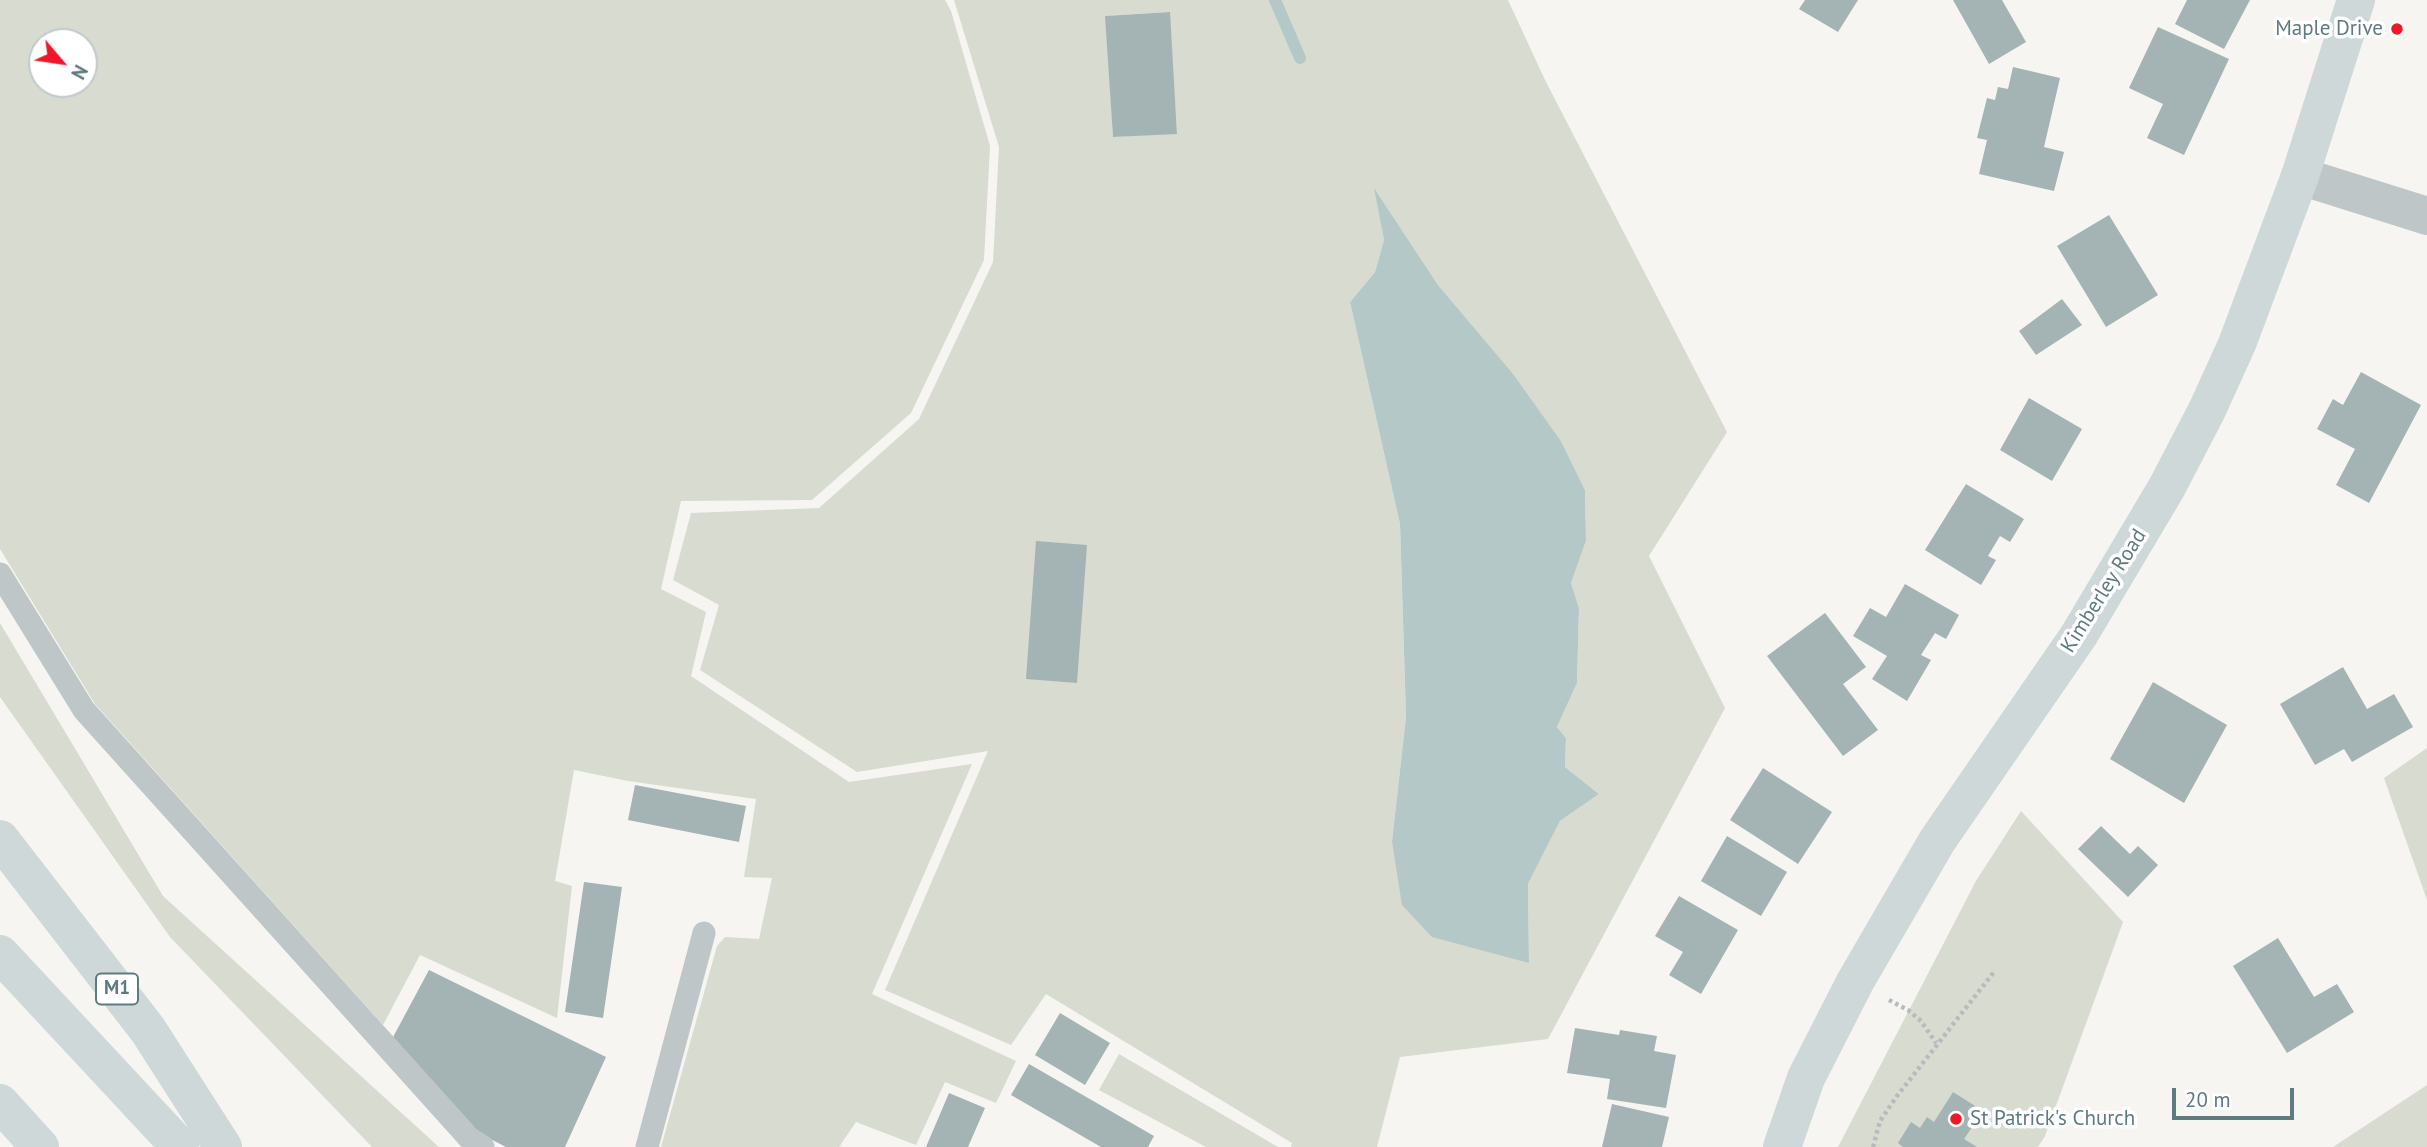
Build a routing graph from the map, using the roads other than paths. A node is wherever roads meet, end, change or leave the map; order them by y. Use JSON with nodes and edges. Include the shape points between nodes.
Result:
{"nodes":[{"id":1,"x":2356,"y":0,"type":"edge"},
{"id":2,"x":2300,"y":176,"type":"junction"},
{"id":3,"x":2427,"y":216,"type":"edge"},
{"id":4,"x":0,"y":574,"type":"edge"},
{"id":5,"x":0,"y":839,"type":"edge"},
{"id":6,"x":704,"y":933,"type":"dead end"},
{"id":7,"x":0,"y":954,"type":"edge"},
{"id":8,"x":0,"y":1102,"type":"edge"},
{"id":9,"x":40,"y":1147,"type":"edge"},
{"id":10,"x":180,"y":1147,"type":"edge"},
{"id":11,"x":223,"y":1147,"type":"edge"},
{"id":12,"x":483,"y":1147,"type":"edge"},
{"id":13,"x":647,"y":1147,"type":"edge"},
{"id":14,"x":1782,"y":1147,"type":"edge"}],
"edges":[{"from":1,"to":2,"type":"main road","name":"Kimberley Road"},
{"from":2,"to":3,"type":"street"},
{"from":2,"to":14,"type":"main road","name":"Kimberley Road","via":[[2237,344],[2167,487],[2079,635],[1937,841],[1854,982],[1806,1077]]},
{"from":4,"to":12,"type":"lane","via":[[84,710],[469,1138]]},
{"from":5,"to":11,"type":"main road","number":"M1","via":[[148,1030]]},
{"from":6,"to":13,"type":"lane"},
{"from":7,"to":10,"type":"main road"},
{"from":8,"to":9,"type":"main road"}]}
